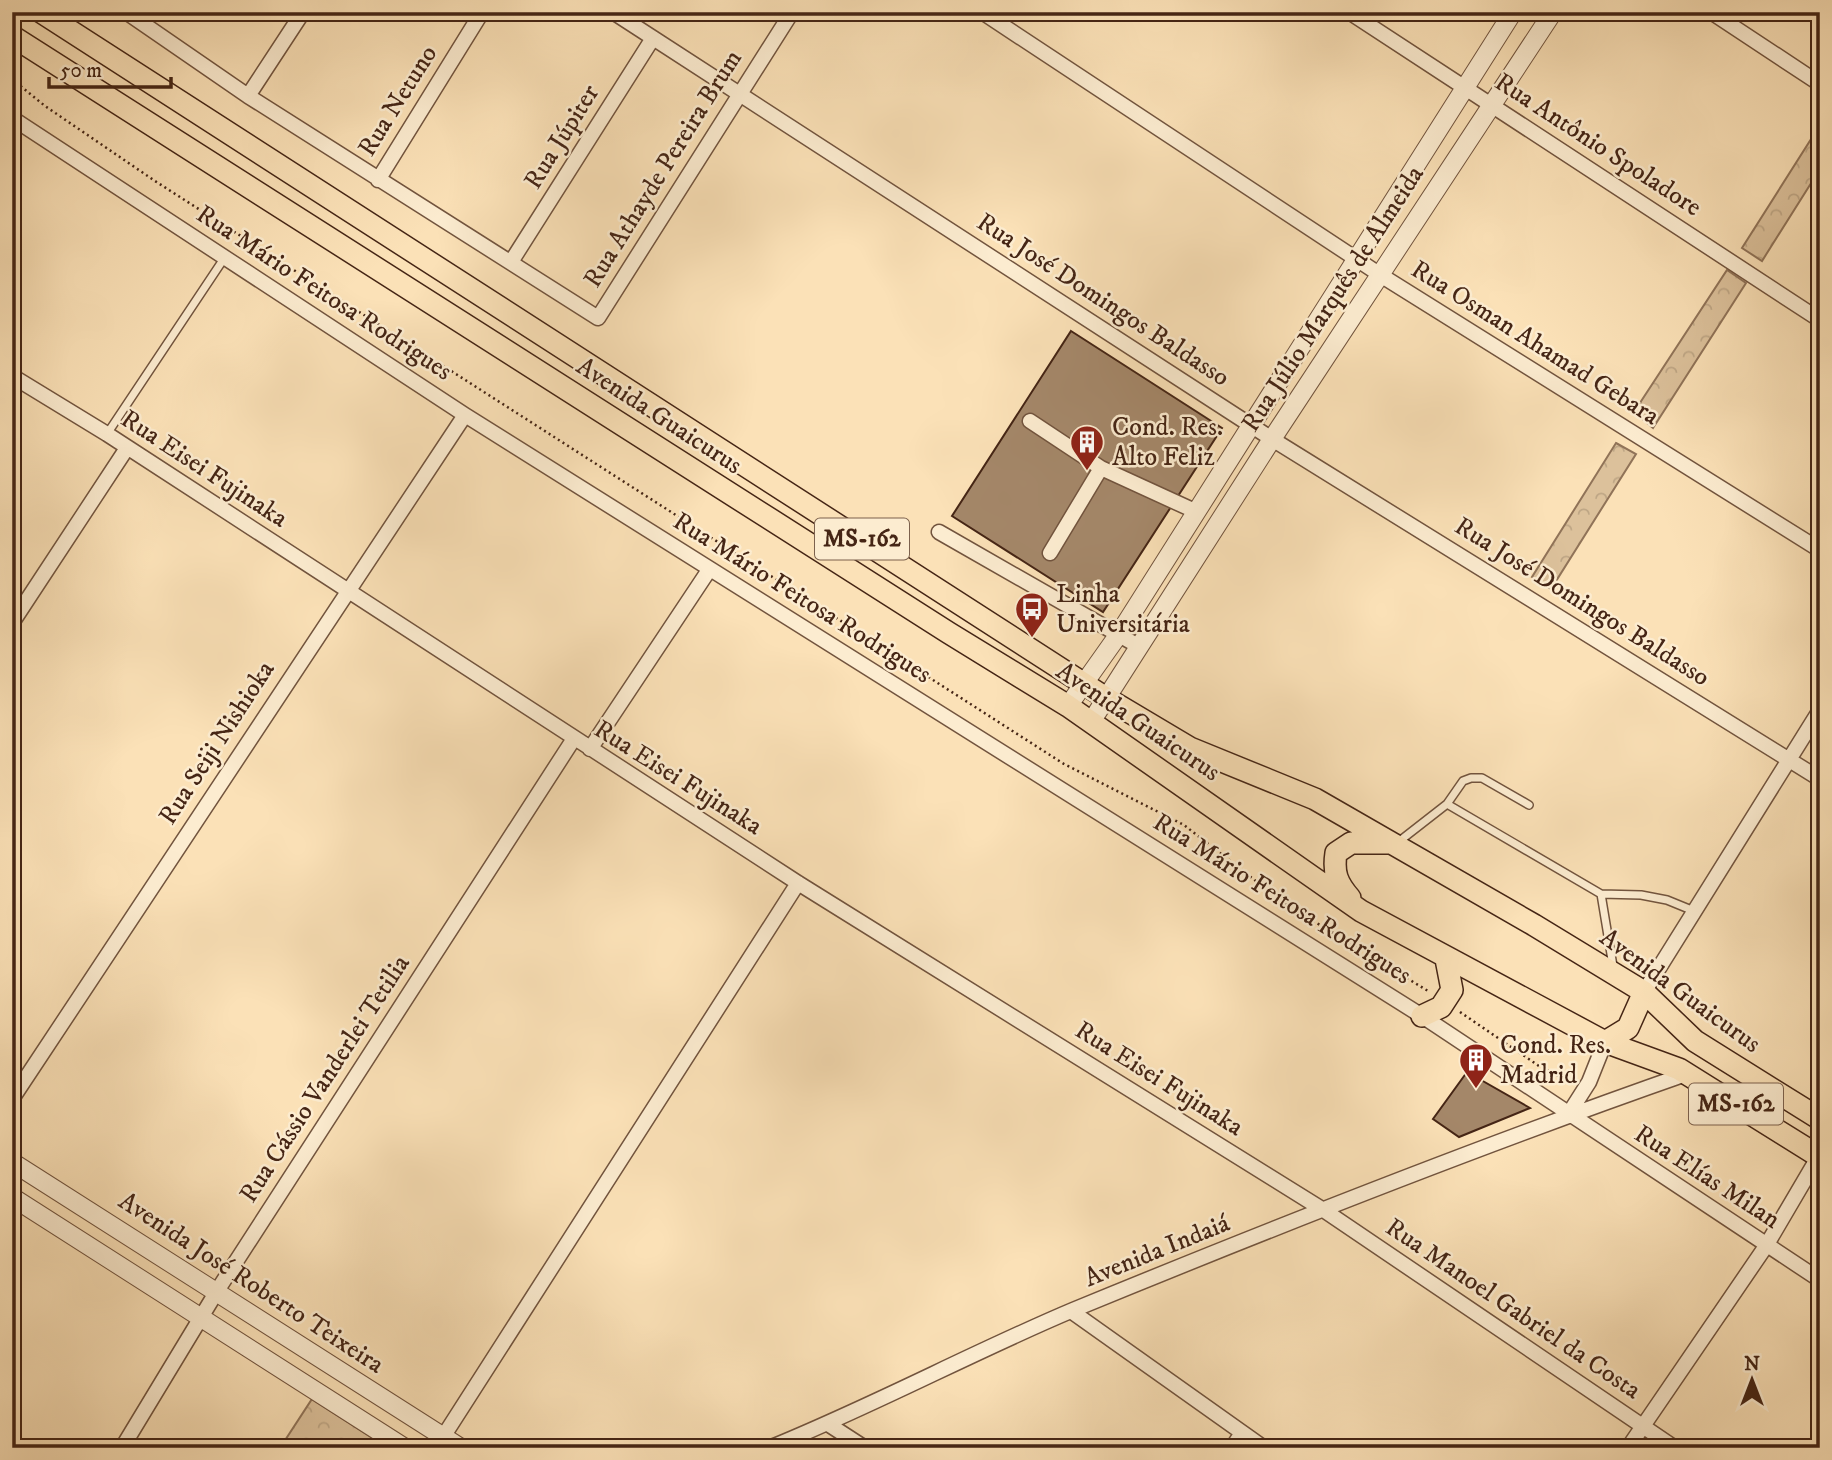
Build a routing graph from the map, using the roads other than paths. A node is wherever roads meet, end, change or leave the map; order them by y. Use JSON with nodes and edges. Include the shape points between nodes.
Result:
{"nodes":[{"id":1,"x":41,"y":12,"type":"edge"},
{"id":2,"x":126,"y":12,"type":"edge"},
{"id":3,"x":303,"y":12,"type":"edge"},
{"id":4,"x":482,"y":12,"type":"edge"},
{"id":5,"x":612,"y":12,"type":"edge"},
{"id":6,"x":792,"y":12,"type":"edge"},
{"id":7,"x":982,"y":12,"type":"edge"},
{"id":8,"x":1349,"y":12,"type":"edge"},
{"id":9,"x":1513,"y":12,"type":"edge"},
{"id":10,"x":1553,"y":12,"type":"edge"},
{"id":11,"x":1711,"y":12,"type":"edge"},
{"id":12,"x":12,"y":36,"type":"edge"},
{"id":13,"x":653,"y":38,"type":"junction"},
{"id":14,"x":1820,"y":84,"type":"edge"},
{"id":15,"x":1467,"y":88,"type":"junction"},
{"id":16,"x":738,"y":95,"type":"junction"},
{"id":17,"x":248,"y":96,"type":"junction"},
{"id":18,"x":1491,"y":106,"type":"junction"},
{"id":19,"x":12,"y":118,"type":"edge"},
{"id":20,"x":378,"y":180,"type":"junction"},
{"id":21,"x":225,"y":257,"type":"junction"},
{"id":22,"x":1356,"y":260,"type":"junction"},
{"id":23,"x":511,"y":262,"type":"junction"},
{"id":24,"x":1382,"y":276,"type":"junction"},
{"id":25,"x":1820,"y":320,"type":"edge"},
{"id":26,"x":12,"y":376,"type":"edge"},
{"id":27,"x":465,"y":415,"type":"junction"},
{"id":28,"x":1030,"y":421,"type":"dead end"},
{"id":29,"x":1252,"y":425,"type":"junction"},
{"id":30,"x":107,"y":434,"type":"junction"},
{"id":31,"x":1272,"y":439,"type":"junction"},
{"id":32,"x":127,"y":448,"type":"junction"},
{"id":33,"x":1101,"y":468,"type":"junction"},
{"id":34,"x":1195,"y":510,"type":"junction"},
{"id":35,"x":939,"y":532,"type":"dead end"},
{"id":36,"x":1820,"y":550,"type":"edge"},
{"id":37,"x":1050,"y":553,"type":"dead end"},
{"id":38,"x":709,"y":570,"type":"junction"},
{"id":39,"x":345,"y":591,"type":"junction"},
{"id":40,"x":12,"y":623,"type":"edge"},
{"id":41,"x":1119,"y":634,"type":"junction"},
{"id":42,"x":1140,"y":647,"type":"junction"},
{"id":43,"x":1084,"y":682,"type":"junction"},
{"id":44,"x":1106,"y":698,"type":"junction"},
{"id":45,"x":1068,"y":706,"type":"junction"},
{"id":46,"x":1820,"y":710,"type":"edge"},
{"id":47,"x":1091,"y":722,"type":"junction"},
{"id":48,"x":573,"y":740,"type":"junction"},
{"id":49,"x":590,"y":749,"type":"junction"},
{"id":50,"x":1790,"y":759,"type":"junction"},
{"id":51,"x":1820,"y":779,"type":"edge"},
{"id":52,"x":1447,"y":804,"type":"junction"},
{"id":53,"x":1529,"y":806,"type":"dead end"},
{"id":54,"x":1396,"y":844,"type":"junction"},
{"id":55,"x":798,"y":883,"type":"junction"},
{"id":56,"x":1601,"y":894,"type":"junction"},
{"id":57,"x":1361,"y":911,"type":"junction"},
{"id":58,"x":1694,"y":911,"type":"junction"},
{"id":59,"x":1447,"y":959,"type":"junction"},
{"id":60,"x":1614,"y":974,"type":"junction"},
{"id":61,"x":1644,"y":992,"type":"junction"},
{"id":62,"x":1422,"y":1016,"type":"junction"},
{"id":63,"x":1605,"y":1042,"type":"junction"},
{"id":64,"x":1686,"y":1074,"type":"junction"},
{"id":65,"x":12,"y":1100,"type":"edge"},
{"id":66,"x":1568,"y":1115,"type":"junction"},
{"id":67,"x":1820,"y":1119,"type":"edge"},
{"id":68,"x":1819,"y":1155,"type":"edge"},
{"id":69,"x":12,"y":1162,"type":"edge"},
{"id":70,"x":12,"y":1197,"type":"edge"},
{"id":71,"x":1325,"y":1211,"type":"junction"},
{"id":72,"x":1766,"y":1246,"type":"junction"},
{"id":73,"x":1820,"y":1280,"type":"edge"},
{"id":74,"x":217,"y":1291,"type":"junction"},
{"id":75,"x":1071,"y":1311,"type":"junction"},
{"id":76,"x":202,"y":1318,"type":"junction"},
{"id":77,"x":828,"y":1424,"type":"junction"},
{"id":78,"x":1642,"y":1426,"type":"junction"},
{"id":79,"x":1242,"y":1433,"type":"junction"},
{"id":80,"x":439,"y":1443,"type":"edge"},
{"id":81,"x":122,"y":1448,"type":"edge"},
{"id":82,"x":405,"y":1448,"type":"edge"},
{"id":83,"x":461,"y":1448,"type":"edge"},
{"id":84,"x":769,"y":1448,"type":"edge"},
{"id":85,"x":865,"y":1448,"type":"edge"},
{"id":86,"x":1232,"y":1448,"type":"edge"},
{"id":87,"x":1264,"y":1448,"type":"edge"},
{"id":88,"x":1628,"y":1448,"type":"edge"},
{"id":89,"x":1675,"y":1448,"type":"edge"}],
"edges":[{"from":1,"to":43,"type":"main road","name":"Avenida Guaicurus","number":"MS-162"},
{"from":2,"to":17,"type":"street"},
{"from":3,"to":17,"type":"street"},
{"from":4,"to":20,"type":"street","name":"Rua Netuno"},
{"from":5,"to":13,"type":"street","name":"Rua José Domingos Baldasso"},
{"from":6,"to":16,"type":"street","name":"Rua Athayde Pereira Brum"},
{"from":7,"to":22,"type":"street","name":"Rua Osman Ahamad Gebara"},
{"from":8,"to":15,"type":"street","name":"Rua Antônio Spoladore"},
{"from":9,"to":15,"type":"street","name":"Rua Júlio Marquês de Almeida"},
{"from":10,"to":18,"type":"street","name":"Rua Júlio Marquês de Almeida"},
{"from":11,"to":14,"type":"street"},
{"from":12,"to":45,"type":"main road","name":"Avenida Guaicurus","number":"MS-162"},
{"from":13,"to":16,"type":"street","name":"Rua José Domingos Baldasso"},
{"from":13,"to":23,"type":"street","name":"Rua Júpiter"},
{"from":15,"to":18,"type":"street","name":"Rua Antônio Spoladore"},
{"from":15,"to":22,"type":"street","name":"Rua Júlio Marquês de Almeida"},
{"from":16,"to":23,"type":"street","name":"Rua Athayde Pereira Brum","via":[[598,318]]},
{"from":16,"to":29,"type":"street","name":"Rua José Domingos Baldasso"},
{"from":17,"to":20,"type":"street"},
{"from":18,"to":24,"type":"street","name":"Rua Júlio Marquês de Almeida"},
{"from":18,"to":25,"type":"street","name":"Rua Antônio Spoladore"},
{"from":19,"to":21,"type":"street","name":"Rua Mário Feitosa Rodrigues"},
{"from":20,"to":23,"type":"street"},
{"from":21,"to":27,"type":"street","name":"Rua Mário Feitosa Rodrigues"},
{"from":21,"to":30,"type":"lane"},
{"from":22,"to":24,"type":"street","name":"Rua Osman Ahamad Gebara"},
{"from":22,"to":29,"type":"street","name":"Rua Júlio Marquês de Almeida"},
{"from":24,"to":31,"type":"street","name":"Rua Júlio Marquês de Almeida"},
{"from":24,"to":36,"type":"street","name":"Rua Osman Ahamad Gebara"},
{"from":26,"to":30,"type":"street","name":"Rua Eisei Fujinaka"},
{"from":27,"to":38,"type":"street","name":"Rua Mário Feitosa Rodrigues"},
{"from":27,"to":39,"type":"street","name":"Rua Seiji Nishioka"},
{"from":28,"to":33,"type":"street"},
{"from":29,"to":31,"type":"street","name":"Rua José Domingos Baldasso"},
{"from":29,"to":34,"type":"street","name":"Rua Júlio Marquês de Almeida"},
{"from":30,"to":32,"type":"street","name":"Rua Eisei Fujinaka"},
{"from":31,"to":42,"type":"street","name":"Rua Júlio Marquês de Almeida"},
{"from":31,"to":50,"type":"street","name":"Rua José Domingos Baldasso"},
{"from":32,"to":39,"type":"street","name":"Rua Eisei Fujinaka"},
{"from":32,"to":40,"type":"street"},
{"from":33,"to":34,"type":"street"},
{"from":33,"to":37,"type":"street"},
{"from":34,"to":41,"type":"street","name":"Rua Júlio Marquês de Almeida"},
{"from":35,"to":41,"type":"street"},
{"from":38,"to":49,"type":"street"},
{"from":38,"to":62,"type":"street","name":"Rua Mário Feitosa Rodrigues"},
{"from":39,"to":48,"type":"street","name":"Rua Eisei Fujinaka"},
{"from":39,"to":65,"type":"street","name":"Rua Seiji Nishioka"},
{"from":41,"to":42,"type":"street"},
{"from":41,"to":43,"type":"street","name":"Rua Júlio Marquês de Almeida"},
{"from":42,"to":44,"type":"street","name":"Rua Júlio Marquês de Almeida"},
{"from":43,"to":44,"type":"main road","name":"Avenida Guaicurus","number":"MS-162"},
{"from":43,"to":45,"type":"street","name":"Rua Júlio Marquês de Almeida"},
{"from":44,"to":47,"type":"street","name":"Rua Júlio Marquês de Almeida"},
{"from":44,"to":54,"type":"main road","name":"Avenida Guaicurus","number":"MS-162","via":[[1190,748],[1315,799]]},
{"from":45,"to":47,"type":"main road","name":"Avenida Guaicurus","number":"MS-162"},
{"from":46,"to":50,"type":"street"},
{"from":47,"to":57,"type":"main road","name":"Avenida Guaicurus","number":"MS-162"},
{"from":48,"to":49,"type":"street","name":"Rua Eisei Fujinaka"},
{"from":48,"to":74,"type":"street","name":"Rua Cássio Vanderlei Tetilia"},
{"from":49,"to":55,"type":"street","name":"Rua Eisei Fujinaka"},
{"from":50,"to":51,"type":"street","name":"Rua José Domingos Baldasso"},
{"from":50,"to":58,"type":"street"},
{"from":52,"to":53,"type":"lane","via":[[1463,781],[1482,778]]},
{"from":52,"to":54,"type":"lane"},
{"from":52,"to":56,"type":"lane"},
{"from":54,"to":57,"type":"main road","via":[[1351,843],[1336,853],[1339,885]]},
{"from":54,"to":60,"type":"main road","name":"Avenida Guaicurus","number":"MS-162"},
{"from":55,"to":71,"type":"street","name":"Rua Eisei Fujinaka"},
{"from":55,"to":80,"type":"street"},
{"from":56,"to":58,"type":"lane","via":[[1641,895]]},
{"from":56,"to":60,"type":"lane"},
{"from":57,"to":59,"type":"main road","name":"Avenida Guaicurus","number":"MS-162"},
{"from":58,"to":61,"type":"street"},
{"from":59,"to":62,"type":"main road","via":[[1452,990],[1441,1007]]},
{"from":59,"to":63,"type":"main road","name":"Avenida Guaicurus","number":"MS-162"},
{"from":60,"to":61,"type":"main road","name":"Avenida Guaicurus","number":"MS-162"},
{"from":61,"to":63,"type":"main road","via":[[1628,1028]]},
{"from":61,"to":67,"type":"main road","name":"Avenida Guaicurus","number":"MS-162","via":[[1695,1041]]},
{"from":62,"to":66,"type":"street","name":"Rua Mário Feitosa Rodrigues"},
{"from":63,"to":64,"type":"main road","name":"Avenida Guaicurus","number":"MS-162"},
{"from":63,"to":66,"type":"street"},
{"from":64,"to":66,"type":"street","name":"Avenida Indaiá"},
{"from":64,"to":68,"type":"main road","name":"Avenida Guaicurus","number":"MS-162"},
{"from":66,"to":71,"type":"street","name":"Avenida Indaiá"},
{"from":66,"to":72,"type":"street","name":"Rua Elías Milan"},
{"from":68,"to":72,"type":"street"},
{"from":69,"to":74,"type":"street","name":"Avenida José Roberto Teixeira"},
{"from":70,"to":76,"type":"street","name":"Avenida José Roberto Teixeira"},
{"from":71,"to":75,"type":"street","name":"Avenida Indaiá"},
{"from":71,"to":78,"type":"street","name":"Rua Manoel Gabriel da Costa"},
{"from":72,"to":73,"type":"street","name":"Rua Elías Milan"},
{"from":72,"to":78,"type":"street"},
{"from":74,"to":76,"type":"street","name":"Rua Cássio Vanderlei Tetilia"},
{"from":74,"to":80,"type":"street","name":"Avenida José Roberto Teixeira"},
{"from":75,"to":77,"type":"street","name":"Avenida Indaiá"},
{"from":75,"to":79,"type":"street"},
{"from":76,"to":81,"type":"street","name":"Rua Cássio Vanderlei Tetilia"},
{"from":76,"to":82,"type":"street","name":"Avenida José Roberto Teixeira"},
{"from":77,"to":84,"type":"street","name":"Avenida Indaiá"},
{"from":77,"to":85,"type":"street"},
{"from":78,"to":88,"type":"street"},
{"from":78,"to":89,"type":"street","name":"Rua Manoel Gabriel da Costa"},
{"from":79,"to":86,"type":"street"},
{"from":79,"to":87,"type":"street"},
{"from":80,"to":83,"type":"street","name":"Avenida José Roberto Teixeira"}]}
